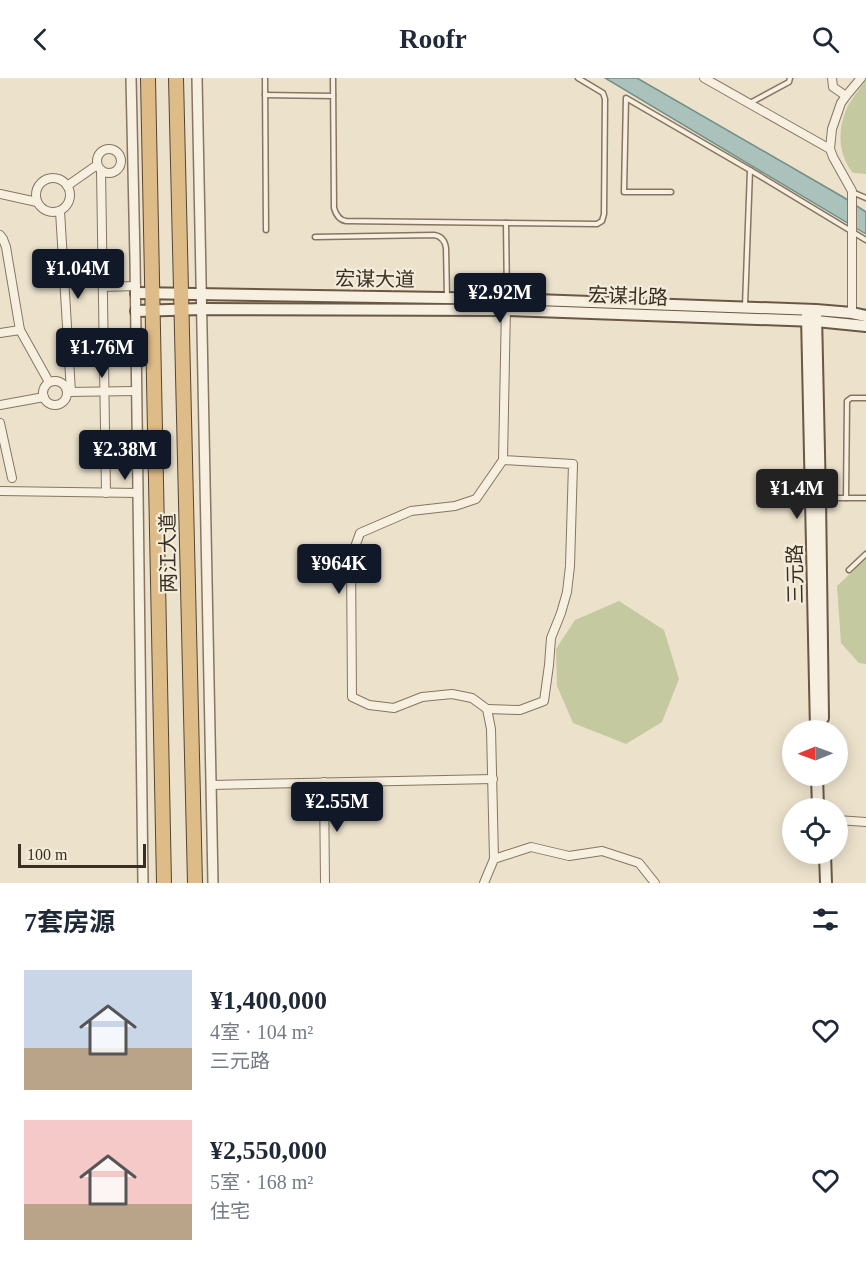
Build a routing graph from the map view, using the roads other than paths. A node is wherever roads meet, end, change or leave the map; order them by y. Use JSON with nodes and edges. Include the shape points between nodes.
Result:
{"nodes":[{"id":1,"x":131,"y":78,"type":"edge"},
{"id":2,"x":148,"y":78,"type":"edge"},
{"id":3,"x":176,"y":78,"type":"edge"},
{"id":4,"x":197,"y":78,"type":"edge"},
{"id":5,"x":265,"y":78,"type":"edge"},
{"id":6,"x":333,"y":78,"type":"edge"},
{"id":7,"x":578,"y":78,"type":"edge"},
{"id":8,"x":704,"y":78,"type":"edge"},
{"id":9,"x":790,"y":78,"type":"edge"},
{"id":10,"x":832,"y":78,"type":"edge"},
{"id":11,"x":861,"y":78,"type":"edge"},
{"id":12,"x":265,"y":95,"type":"junction"},
{"id":13,"x":334,"y":96,"type":"junction"},
{"id":14,"x":846,"y":96,"type":"junction"},
{"id":15,"x":749,"y":103,"type":"junction"},
{"id":16,"x":830,"y":149,"type":"junction"},
{"id":17,"x":120,"y":159,"type":"junction"},
{"id":18,"x":133,"y":159,"type":"junction"},
{"id":19,"x":99,"y":167,"type":"junction"},
{"id":20,"x":750,"y":170,"type":"junction"},
{"id":21,"x":67,"y":186,"type":"junction"},
{"id":22,"x":852,"y":191,"type":"junction"},
{"id":23,"x":671,"y":192,"type":"dead end"},
{"id":24,"x":0,"y":194,"type":"edge"},
{"id":25,"x":866,"y":198,"type":"edge"},
{"id":26,"x":37,"y":202,"type":"junction"},
{"id":27,"x":60,"y":210,"type":"junction"},
{"id":28,"x":506,"y":223,"type":"junction"},
{"id":29,"x":266,"y":230,"type":"dead end"},
{"id":30,"x":852,"y":232,"type":"junction"},
{"id":31,"x":0,"y":235,"type":"edge"},
{"id":32,"x":315,"y":237,"type":"dead end"},
{"id":33,"x":866,"y":240,"type":"edge"},
{"id":34,"x":103,"y":287,"type":"junction"},
{"id":35,"x":136,"y":290,"type":"junction"},
{"id":36,"x":152,"y":294,"type":"junction"},
{"id":37,"x":181,"y":294,"type":"junction"},
{"id":38,"x":201,"y":294,"type":"junction"},
{"id":39,"x":447,"y":298,"type":"junction"},
{"id":40,"x":506,"y":304,"type":"junction"},
{"id":41,"x":745,"y":307,"type":"junction"},
{"id":42,"x":202,"y":309,"type":"junction"},
{"id":43,"x":181,"y":310,"type":"junction"},
{"id":44,"x":136,"y":311,"type":"junction"},
{"id":45,"x":152,"y":311,"type":"junction"},
{"id":46,"x":852,"y":313,"type":"junction"},
{"id":47,"x":812,"y":315,"type":"junction"},
{"id":48,"x":866,"y":316,"type":"edge"},
{"id":49,"x":866,"y":326,"type":"edge"},
{"id":50,"x":20,"y":330,"type":"junction"},
{"id":51,"x":0,"y":333,"type":"edge"},
{"id":52,"x":49,"y":382,"type":"junction"},
{"id":53,"x":137,"y":391,"type":"junction"},
{"id":54,"x":69,"y":392,"type":"junction"},
{"id":55,"x":105,"y":392,"type":"junction"},
{"id":56,"x":44,"y":397,"type":"junction"},
{"id":57,"x":866,"y":398,"type":"edge"},
{"id":58,"x":0,"y":405,"type":"edge"},
{"id":59,"x":0,"y":423,"type":"edge"},
{"id":60,"x":503,"y":460,"type":"junction"},
{"id":61,"x":12,"y":478,"type":"dead end"},
{"id":62,"x":0,"y":491,"type":"edge"},
{"id":63,"x":106,"y":493,"type":"junction"},
{"id":64,"x":138,"y":493,"type":"junction"},
{"id":65,"x":820,"y":498,"type":"junction"},
{"id":66,"x":846,"y":498,"type":"junction"},
{"id":67,"x":866,"y":498,"type":"edge"},
{"id":68,"x":866,"y":554,"type":"edge"},
{"id":69,"x":849,"y":570,"type":"dead end"},
{"id":70,"x":487,"y":709,"type":"junction"},
{"id":71,"x":816,"y":720,"type":"edge"},
{"id":72,"x":823,"y":720,"type":"edge"},
{"id":73,"x":493,"y":779,"type":"junction"},
{"id":74,"x":324,"y":782,"type":"junction"},
{"id":75,"x":211,"y":785,"type":"junction"},
{"id":76,"x":848,"y":821,"type":"edge"},
{"id":77,"x":866,"y":822,"type":"edge"},
{"id":78,"x":494,"y":859,"type":"junction"},
{"id":79,"x":819,"y":864,"type":"edge"},
{"id":80,"x":825,"y":864,"type":"edge"},
{"id":81,"x":143,"y":883,"type":"edge"},
{"id":82,"x":164,"y":883,"type":"edge"},
{"id":83,"x":195,"y":883,"type":"edge"},
{"id":84,"x":213,"y":883,"type":"edge"},
{"id":85,"x":325,"y":883,"type":"edge"},
{"id":86,"x":484,"y":883,"type":"edge"},
{"id":87,"x":655,"y":883,"type":"edge"},
{"id":88,"x":819,"y":883,"type":"edge"},
{"id":89,"x":826,"y":883,"type":"edge"}],
"edges":[{"from":1,"to":18,"type":"street"},
{"from":2,"to":36,"type":"highway","name":"两江大道"},
{"from":3,"to":37,"type":"highway","name":"两江大道"},
{"from":4,"to":38,"type":"street"},
{"from":5,"to":12,"type":"lane"},
{"from":6,"to":13,"type":"lane"},
{"from":7,"to":28,"type":"lane","via":[[603,93],[605,99],[602,221]]},
{"from":8,"to":15,"type":"street"},
{"from":9,"to":15,"type":"lane"},
{"from":10,"to":14,"type":"street","via":[[833,87]]},
{"from":11,"to":14,"type":"street"},
{"from":12,"to":13,"type":"lane"},
{"from":12,"to":29,"type":"lane"},
{"from":13,"to":28,"type":"lane","via":[[334,208],[339,219]]},
{"from":14,"to":16,"type":"street","via":[[832,129]]},
{"from":15,"to":16,"type":"street"},
{"from":16,"to":22,"type":"street"},
{"from":17,"to":18,"type":"street"},
{"from":17,"to":19,"type":"street","via":[[113,172]]},
{"from":17,"to":19,"type":"street","via":[[117,152],[102,151],[97,157]]},
{"from":18,"to":35,"type":"street"},
{"from":19,"to":21,"type":"street"},
{"from":19,"to":34,"type":"street"},
{"from":20,"to":23,"type":"lane","via":[[626,98],[624,192]]},
{"from":20,"to":30,"type":"lane"},
{"from":20,"to":41,"type":"lane"},
{"from":21,"to":26,"type":"street","via":[[58,179],[47,179],[38,186]]},
{"from":21,"to":27,"type":"street","via":[[69,197]]},
{"from":22,"to":25,"type":"lane"},
{"from":22,"to":30,"type":"street"},
{"from":24,"to":26,"type":"street"},
{"from":26,"to":27,"type":"street","via":[[44,210]]},
{"from":27,"to":54,"type":"street"},
{"from":28,"to":40,"type":"lane"},
{"from":30,"to":33,"type":"lane"},
{"from":30,"to":46,"type":"street"},
{"from":31,"to":50,"type":"street","via":[[6,247]]},
{"from":32,"to":39,"type":"lane","via":[[437,236],[446,248]]},
{"from":34,"to":35,"type":"street"},
{"from":34,"to":55,"type":"street"},
{"from":35,"to":36,"type":"main road","name":"宏谋大道"},
{"from":35,"to":44,"type":"street"},
{"from":36,"to":37,"type":"main road","name":"宏谋大道"},
{"from":36,"to":45,"type":"highway","name":"两江大道"},
{"from":37,"to":38,"type":"main road","name":"宏谋大道"},
{"from":37,"to":43,"type":"highway","name":"两江大道"},
{"from":38,"to":39,"type":"main road","name":"宏谋大道"},
{"from":38,"to":42,"type":"street"},
{"from":39,"to":40,"type":"main road","name":"宏谋大道"},
{"from":40,"to":41,"type":"main road","name":"宏谋大道"},
{"from":40,"to":42,"type":"main road","name":"宏谋北路"},
{"from":40,"to":47,"type":"main road","name":"宏谋北路"},
{"from":40,"to":60,"type":"street"},
{"from":41,"to":47,"type":"main road","name":"宏谋大道"},
{"from":42,"to":43,"type":"main road","name":"宏谋北路"},
{"from":42,"to":75,"type":"street"},
{"from":43,"to":45,"type":"main road","name":"宏谋北路"},
{"from":43,"to":83,"type":"highway","name":"两江大道"},
{"from":44,"to":45,"type":"main road","name":"宏谋北路"},
{"from":44,"to":53,"type":"street"},
{"from":45,"to":82,"type":"highway","name":"两江大道"},
{"from":46,"to":47,"type":"main road","name":"宏谋大道"},
{"from":46,"to":48,"type":"main road","name":"宏谋大道"},
{"from":47,"to":49,"type":"main road","name":"宏谋北路"},
{"from":47,"to":65,"type":"main road","name":"三元路"},
{"from":47,"to":71,"type":"main road","name":"三元路"},
{"from":50,"to":51,"type":"street"},
{"from":50,"to":52,"type":"street"},
{"from":52,"to":54,"type":"street","via":[[60,382]]},
{"from":52,"to":56,"type":"street"},
{"from":53,"to":55,"type":"street"},
{"from":53,"to":64,"type":"street"},
{"from":54,"to":55,"type":"street"},
{"from":54,"to":56,"type":"street","via":[[57,405]]},
{"from":55,"to":63,"type":"street"},
{"from":56,"to":58,"type":"street"},
{"from":57,"to":66,"type":"lane","via":[[847,401]]},
{"from":59,"to":61,"type":"street"},
{"from":60,"to":70,"type":"street","via":[[573,464],[570,566],[567,592],[550,638],[544,701],[520,710]]},
{"from":60,"to":70,"type":"street","via":[[476,499],[455,506],[411,511],[360,533],[351,558],[352,697],[369,705],[394,708],[422,696],[452,694],[472,698]]},
{"from":62,"to":63,"type":"street"},
{"from":63,"to":64,"type":"street"},
{"from":64,"to":81,"type":"street"},
{"from":65,"to":66,"type":"lane"},
{"from":65,"to":72,"type":"main road","name":"三元路"},
{"from":66,"to":67,"type":"lane"},
{"from":68,"to":69,"type":"lane"},
{"from":70,"to":73,"type":"street"},
{"from":73,"to":74,"type":"street"},
{"from":73,"to":78,"type":"street"},
{"from":74,"to":75,"type":"street"},
{"from":74,"to":85,"type":"street"},
{"from":75,"to":84,"type":"street"},
{"from":76,"to":77,"type":"street"},
{"from":78,"to":86,"type":"street"},
{"from":78,"to":87,"type":"street","via":[[531,847],[569,856],[602,851],[639,863]]},
{"from":79,"to":88,"type":"main road"},
{"from":80,"to":89,"type":"main road"}]}
